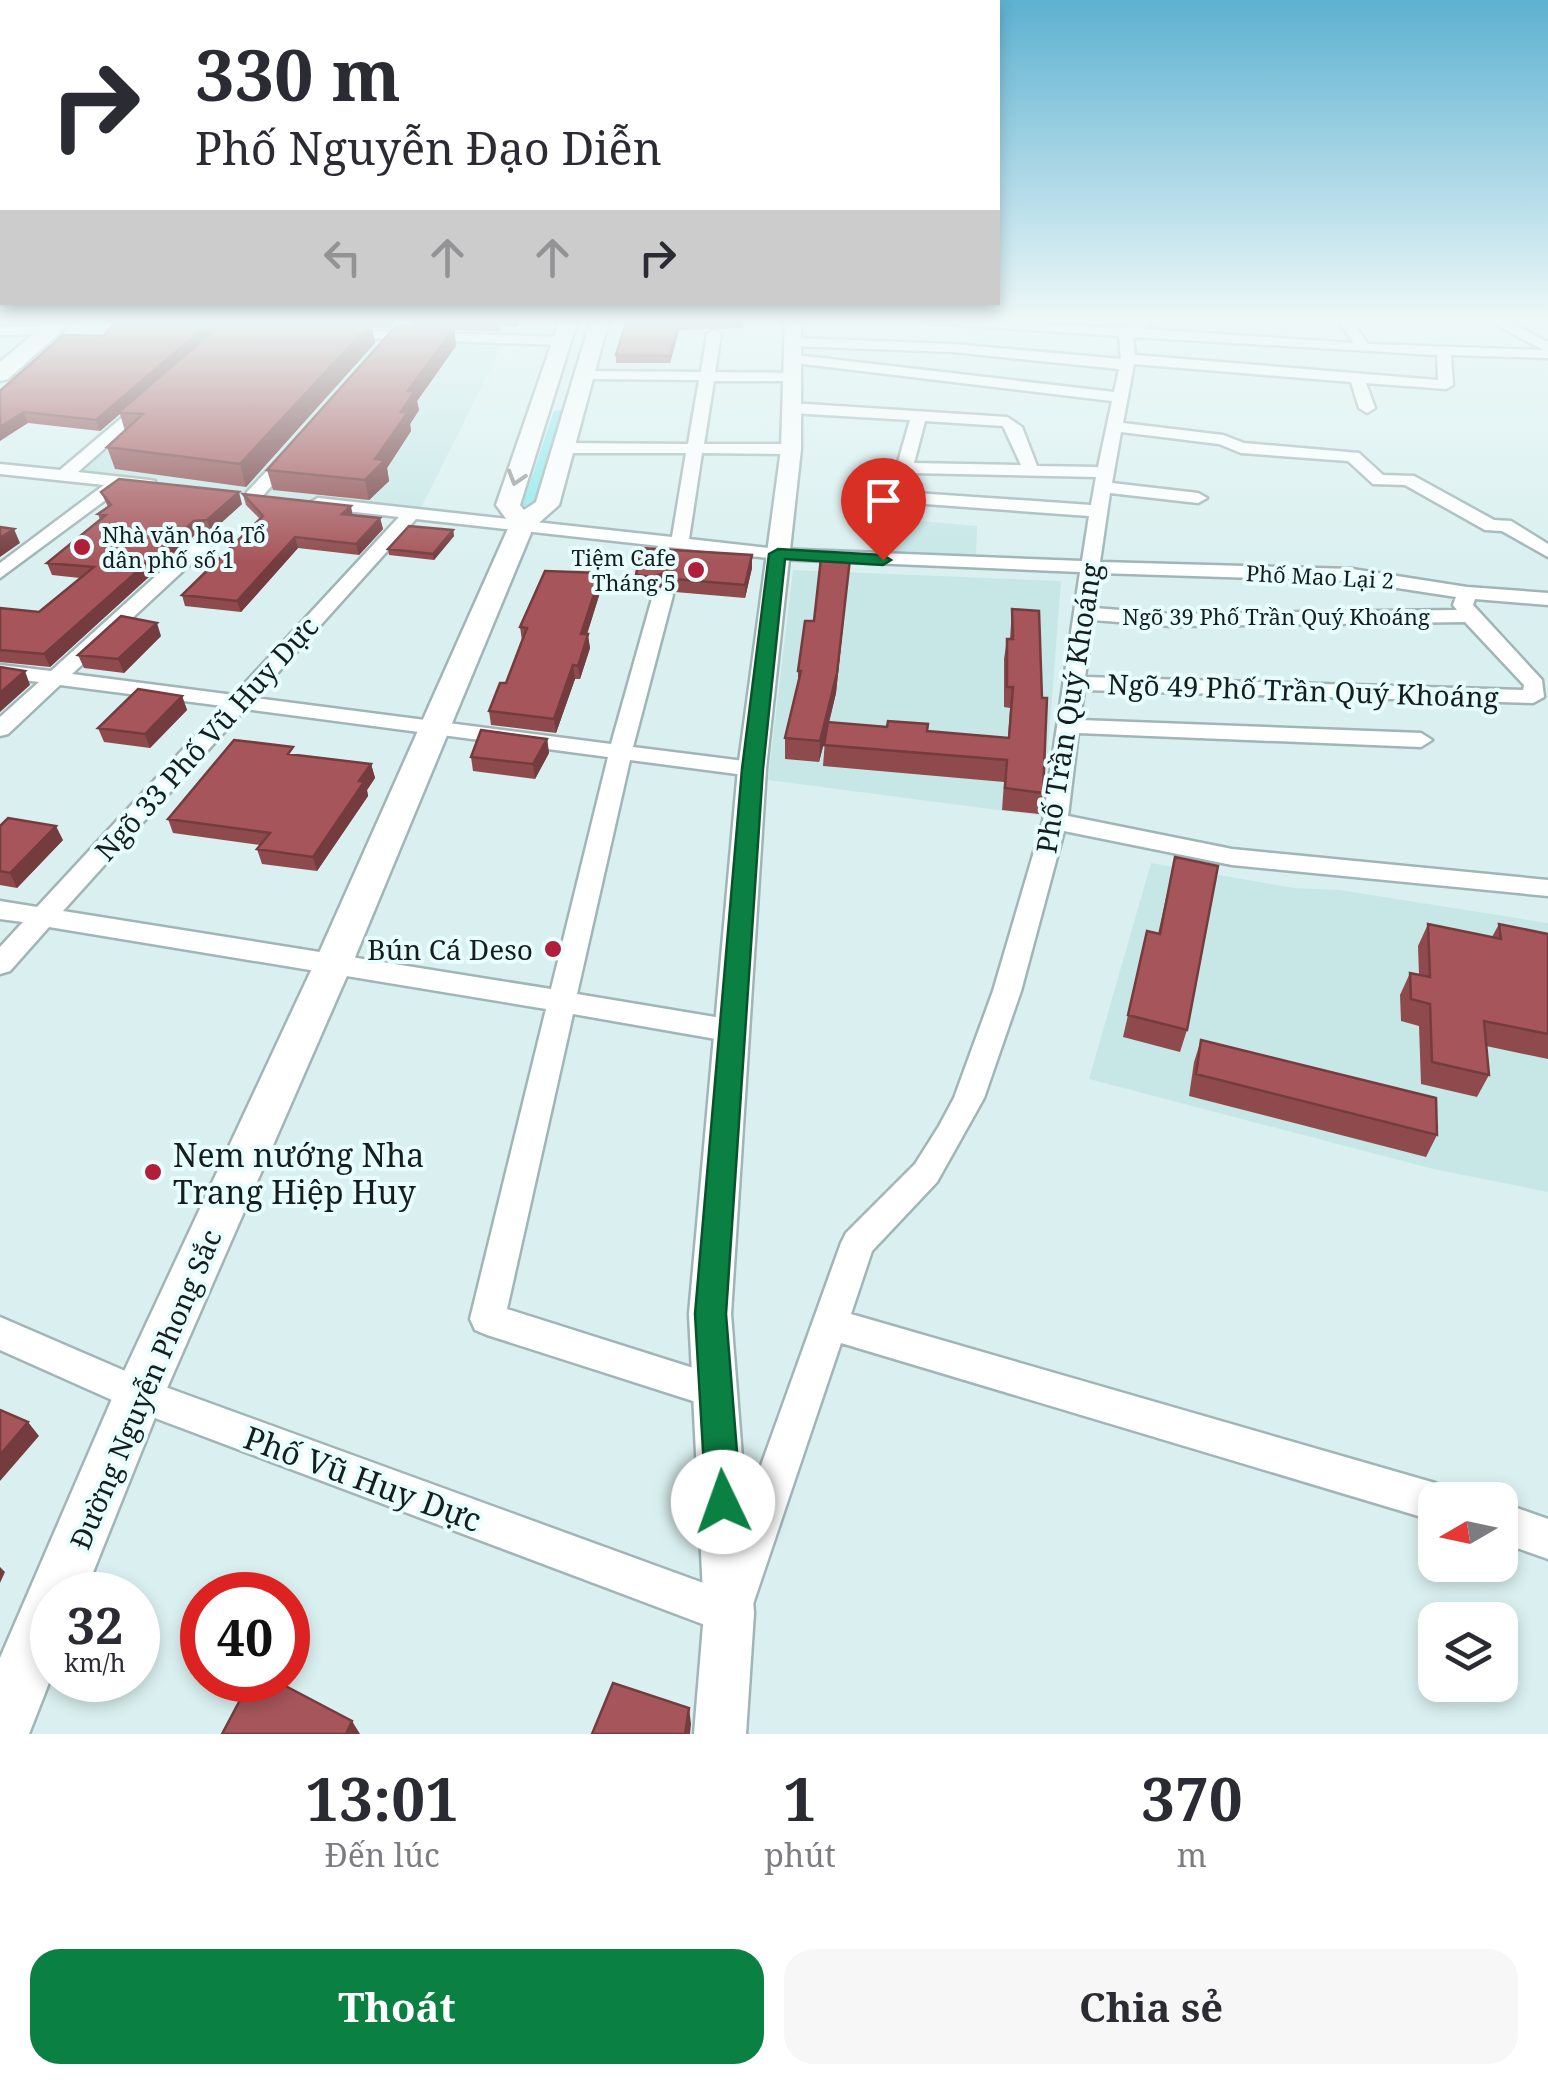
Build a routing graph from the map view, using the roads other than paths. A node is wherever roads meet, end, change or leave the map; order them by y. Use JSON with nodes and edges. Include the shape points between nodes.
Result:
{"nodes":[{"id":1,"x":151,"y":400,"type":"edge"},
{"id":2,"x":541,"y":400,"type":"edge"},
{"id":3,"x":578,"y":400,"type":"edge"},
{"id":4,"x":703,"y":400,"type":"edge"},
{"id":5,"x":792,"y":400,"type":"edge"},
{"id":6,"x":883,"y":400,"type":"edge"},
{"id":7,"x":1119,"y":400,"type":"edge"},
{"id":8,"x":1364,"y":400,"type":"edge"},
{"id":9,"x":538,"y":408,"type":"junction"},
{"id":10,"x":576,"y":408,"type":"junction"},
{"id":11,"x":1367,"y":408,"type":"dead end"},
{"id":12,"x":920,"y":416,"type":"junction"},
{"id":13,"x":1114,"y":426,"type":"junction"},
{"id":14,"x":304,"y":442,"type":"edge"},
{"id":15,"x":695,"y":446,"type":"junction"},
{"id":16,"x":564,"y":448,"type":"junction"},
{"id":17,"x":791,"y":448,"type":"junction"},
{"id":18,"x":902,"y":468,"type":"junction"},
{"id":19,"x":0,"y":469,"type":"edge"},
{"id":20,"x":1031,"y":470,"type":"junction"},
{"id":21,"x":65,"y":476,"type":"junction"},
{"id":22,"x":118,"y":482,"type":"junction"},
{"id":23,"x":176,"y":488,"type":"edge"},
{"id":24,"x":1102,"y":490,"type":"junction"},
{"id":25,"x":857,"y":494,"type":"dead end"},
{"id":26,"x":253,"y":496,"type":"edge"},
{"id":27,"x":898,"y":497,"type":"junction"},
{"id":28,"x":1198,"y":498,"type":"dead end"},
{"id":29,"x":306,"y":502,"type":"edge"},
{"id":30,"x":413,"y":512,"type":"junction"},
{"id":31,"x":522,"y":524,"type":"junction"},
{"id":32,"x":206,"y":540,"type":"dead end"},
{"id":33,"x":680,"y":540,"type":"junction"},
{"id":34,"x":1548,"y":552,"type":"edge"},
{"id":35,"x":778,"y":554,"type":"junction"},
{"id":36,"x":1090,"y":567,"type":"junction"},
{"id":37,"x":0,"y":572,"type":"edge"},
{"id":38,"x":1467,"y":593,"type":"junction"},
{"id":39,"x":663,"y":595,"type":"dead end"},
{"id":40,"x":1548,"y":599,"type":"edge"},
{"id":41,"x":1083,"y":614,"type":"junction"},
{"id":42,"x":1470,"y":616,"type":"junction"},
{"id":43,"x":0,"y":671,"type":"edge"},
{"id":44,"x":55,"y":678,"type":"junction"},
{"id":45,"x":1074,"y":683,"type":"junction"},
{"id":46,"x":241,"y":700,"type":"junction"},
{"id":47,"x":1069,"y":726,"type":"junction"},
{"id":48,"x":0,"y":728,"type":"edge"},
{"id":49,"x":432,"y":728,"type":"junction"},
{"id":50,"x":1421,"y":740,"type":"dead end"},
{"id":51,"x":621,"y":750,"type":"junction"},
{"id":52,"x":752,"y":769,"type":"junction"},
{"id":53,"x":1055,"y":821,"type":"junction"},
{"id":54,"x":1548,"y":888,"type":"edge"},
{"id":55,"x":0,"y":910,"type":"edge"},
{"id":56,"x":43,"y":918,"type":"junction"},
{"id":57,"x":334,"y":962,"type":"junction"},
{"id":58,"x":0,"y":964,"type":"edge"},
{"id":59,"x":564,"y":1001,"type":"junction"},
{"id":60,"x":732,"y":1030,"type":"junction"},
{"id":61,"x":830,"y":1324,"type":"junction"},
{"id":62,"x":0,"y":1333,"type":"edge"},
{"id":63,"x":718,"y":1392,"type":"junction"},
{"id":64,"x":139,"y":1395,"type":"junction"},
{"id":65,"x":1418,"y":1497,"type":"edge"},
{"id":66,"x":1518,"y":1528,"type":"edge"},
{"id":67,"x":1548,"y":1539,"type":"edge"},
{"id":68,"x":66,"y":1572,"type":"edge"},
{"id":69,"x":729,"y":1613,"type":"junction"},
{"id":70,"x":30,"y":1657,"type":"edge"},
{"id":71,"x":0,"y":1730,"type":"edge"},
{"id":72,"x":720,"y":1734,"type":"edge"}],
"edges":[{"from":1,"to":21,"type":"street"},
{"from":2,"to":9,"type":"main road"},
{"from":3,"to":10,"type":"main road","name":"Đường Nguyễn Phong Sắc"},
{"from":4,"to":15,"type":"street"},
{"from":5,"to":17,"type":"street"},
{"from":6,"to":12,"type":"street"},
{"from":7,"to":13,"type":"street","name":"Phố Trần Quý Khoáng"},
{"from":8,"to":11,"type":"street"},
{"from":9,"to":10,"type":"main road"},
{"from":9,"to":31,"type":"main road","one_way":true,"via":[[508,505]]},
{"from":10,"to":16,"type":"main road","name":"Đường Nguyễn Phong Sắc"},
{"from":12,"to":18,"type":"street"},
{"from":12,"to":20,"type":"street","via":[[1012,424]]},
{"from":13,"to":24,"type":"street","name":"Phố Trần Quý Khoáng"},
{"from":13,"to":34,"type":"street","via":[[1241,448],[1354,456],[1379,480],[1408,480]]},
{"from":14,"to":26,"type":"street"},
{"from":15,"to":16,"type":"street"},
{"from":15,"to":17,"type":"street"},
{"from":15,"to":33,"type":"street"},
{"from":16,"to":31,"type":"main road","name":"Đường Nguyễn Phong Sắc","via":[[547,504]]},
{"from":17,"to":35,"type":"street"},
{"from":18,"to":20,"type":"street"},
{"from":18,"to":27,"type":"street"},
{"from":19,"to":21,"type":"street"},
{"from":20,"to":24,"type":"street"},
{"from":21,"to":22,"type":"street"},
{"from":22,"to":23,"type":"street"},
{"from":22,"to":37,"type":"street"},
{"from":24,"to":27,"type":"street"},
{"from":24,"to":28,"type":"street"},
{"from":24,"to":36,"type":"street","name":"Phố Trần Quý Khoáng"},
{"from":25,"to":27,"type":"street"},
{"from":29,"to":30,"type":"street","name":"Phố Mao Lại 2"},
{"from":30,"to":31,"type":"street","name":"Phố Mao Lại 2"},
{"from":30,"to":46,"type":"street","name":"Ngõ 33 Phố Vũ Huy Dực"},
{"from":31,"to":33,"type":"street","name":"Phố Mao Lại 2"},
{"from":31,"to":49,"type":"main road","name":"Đường Nguyễn Phong Sắc"},
{"from":32,"to":44,"type":"street"},
{"from":33,"to":35,"type":"street","name":"Phố Mao Lại 2"},
{"from":35,"to":36,"type":"street","name":"Phố Mao Lại 2"},
{"from":35,"to":52,"type":"street"},
{"from":36,"to":38,"type":"street","name":"Phố Mao Lại 2","via":[[1352,575]]},
{"from":36,"to":41,"type":"street","name":"Phố Trần Quý Khoáng"},
{"from":38,"to":40,"type":"street","name":"Phố Mao Lại 2"},
{"from":38,"to":42,"type":"street","via":[[1463,605]]},
{"from":39,"to":51,"type":"street"},
{"from":41,"to":42,"type":"street","name":"Ngõ 39 Phố Trần Quý Khoáng","via":[[1171,620]]},
{"from":41,"to":45,"type":"street","name":"Phố Trần Quý Khoáng"},
{"from":42,"to":45,"type":"street","name":"Ngõ 49 Phố Trần Quý Khoáng","via":[[1535,684],[1533,696]]},
{"from":43,"to":44,"type":"street"},
{"from":44,"to":46,"type":"street"},
{"from":44,"to":48,"type":"street"},
{"from":45,"to":47,"type":"street","name":"Phố Trần Quý Khoáng"},
{"from":46,"to":49,"type":"street"},
{"from":46,"to":56,"type":"street","name":"Ngõ 33 Phố Vũ Huy Dực"},
{"from":47,"to":50,"type":"street"},
{"from":47,"to":53,"type":"street","name":"Phố Trần Quý Khoáng"},
{"from":49,"to":51,"type":"street"},
{"from":49,"to":57,"type":"main road","name":"Đường Nguyễn Phong Sắc"},
{"from":51,"to":52,"type":"street"},
{"from":51,"to":59,"type":"street"},
{"from":52,"to":60,"type":"street"},
{"from":53,"to":54,"type":"street","via":[[1232,857]]},
{"from":53,"to":61,"type":"street","name":"Phố Trần Quý Khoáng","via":[[969,1098],[926,1172],[858,1243]]},
{"from":55,"to":56,"type":"street"},
{"from":56,"to":57,"type":"street"},
{"from":56,"to":58,"type":"street","name":"Ngõ 33 Phố Vũ Huy Dực"},
{"from":57,"to":59,"type":"street"},
{"from":57,"to":64,"type":"main road","name":"Đường Nguyễn Phong Sắc"},
{"from":59,"to":60,"type":"street"},
{"from":59,"to":63,"type":"street","via":[[487,1319]]},
{"from":60,"to":63,"type":"street","via":[[710,1314]]},
{"from":61,"to":65,"type":"street"},
{"from":61,"to":69,"type":"street","name":"Phố Trần Quý Khoáng"},
{"from":62,"to":64,"type":"street","name":"Phố Vũ Huy Dực"},
{"from":63,"to":69,"type":"street"},
{"from":64,"to":68,"type":"main road","name":"Đường Nguyễn Phong Sắc"},
{"from":64,"to":69,"type":"street","name":"Phố Vũ Huy Dực"},
{"from":66,"to":67,"type":"street"},
{"from":69,"to":72,"type":"street"},
{"from":70,"to":71,"type":"main road"}]}
